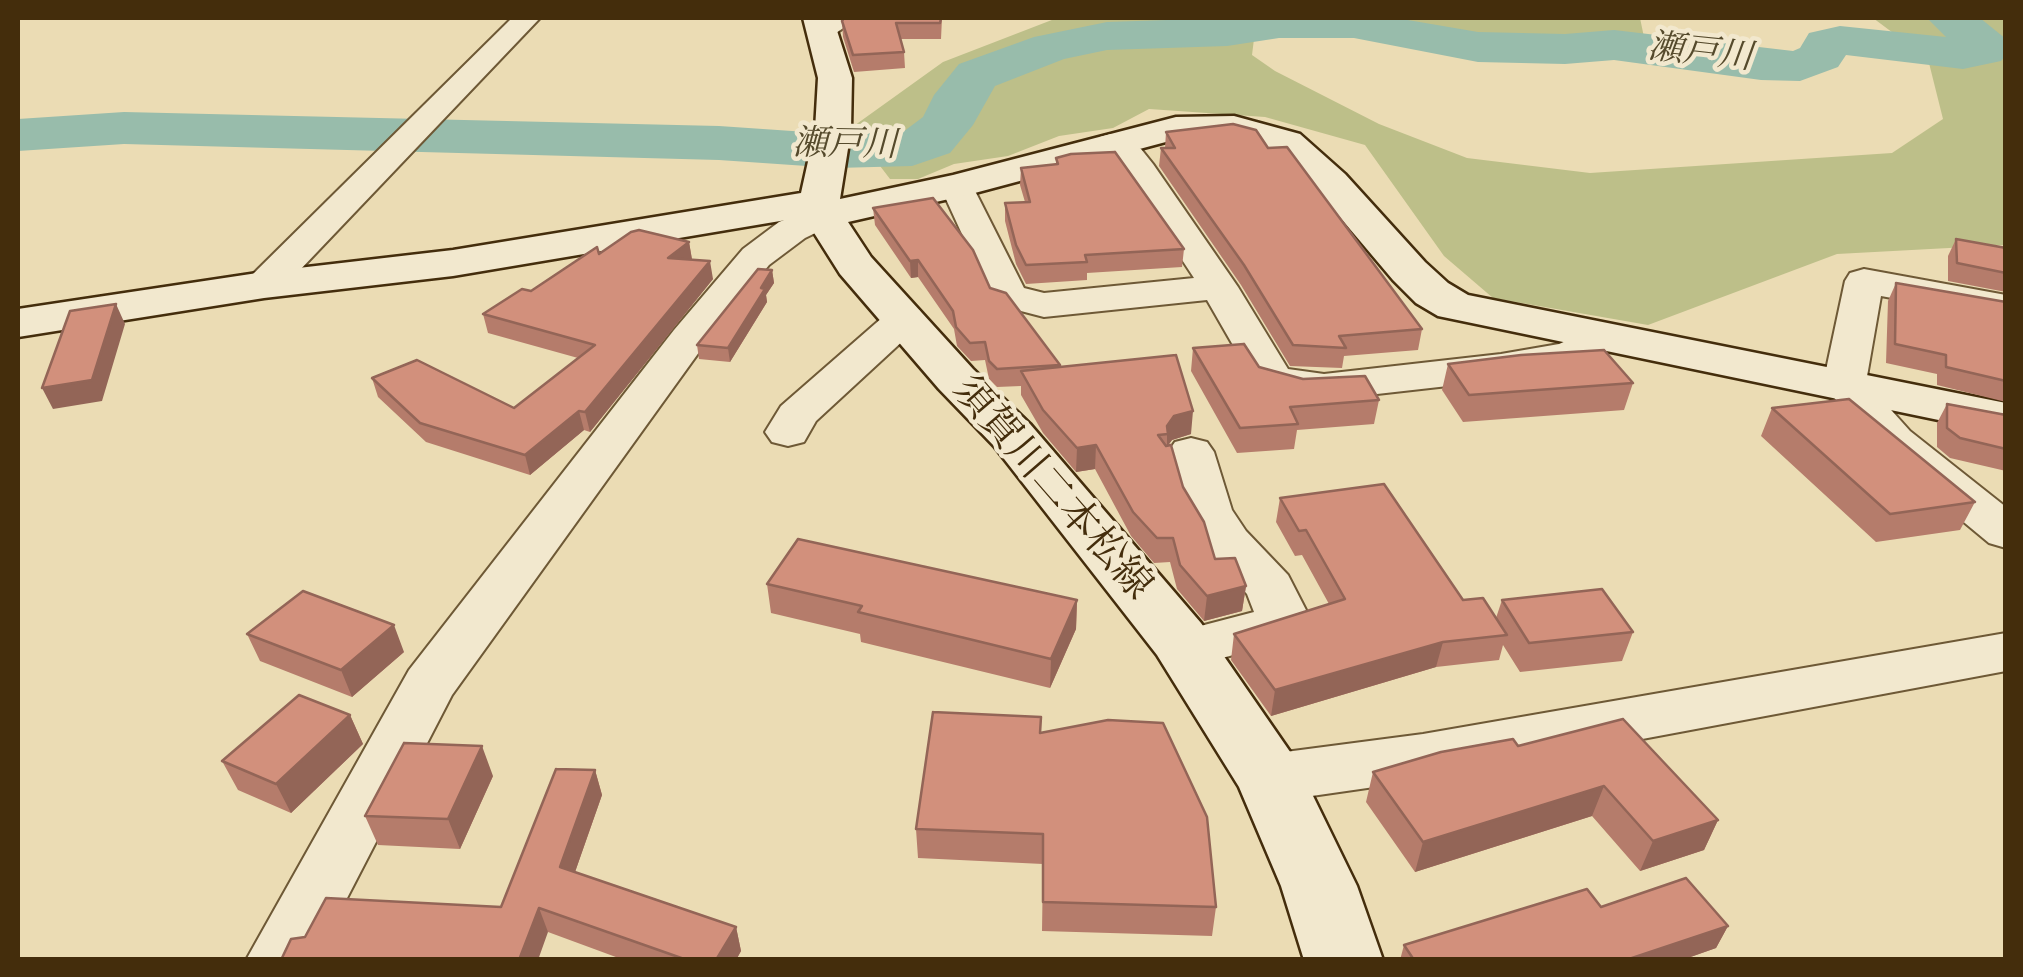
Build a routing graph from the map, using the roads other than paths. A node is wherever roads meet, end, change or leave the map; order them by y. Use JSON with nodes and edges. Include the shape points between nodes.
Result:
{"nodes":[{"id":1,"x":527,"y":18,"type":"edge"},
{"id":2,"x":829,"y":22,"type":"edge"},
{"id":3,"x":1111,"y":144,"type":"junction"},
{"id":4,"x":957,"y":186,"type":"junction"},
{"id":5,"x":822,"y":201,"type":"junction"},
{"id":6,"x":264,"y":285,"type":"junction"},
{"id":7,"x":1218,"y":287,"type":"junction"},
{"id":8,"x":2006,"y":307,"type":"edge"},
{"id":9,"x":906,"y":318,"type":"junction"},
{"id":10,"x":18,"y":323,"type":"edge"},
{"id":11,"x":1601,"y":338,"type":"junction"},
{"id":12,"x":1844,"y":384,"type":"junction"},
{"id":13,"x":2006,"y":419,"type":"edge"},
{"id":14,"x":788,"y":432,"type":"dead end"},
{"id":15,"x":1191,"y":452,"type":"dead end"},
{"id":16,"x":2006,"y":532,"type":"edge"},
{"id":17,"x":1185,"y":649,"type":"junction"},
{"id":18,"x":2006,"y":652,"type":"edge"},
{"id":19,"x":1270,"y":778,"type":"junction"},
{"id":20,"x":280,"y":960,"type":"edge"},
{"id":21,"x":1344,"y":960,"type":"edge"}],
"edges":[{"from":1,"to":6,"type":"street"},
{"from":2,"to":5,"type":"street","via":[[833,130]]},
{"from":3,"to":4,"type":"street"},
{"from":3,"to":7,"type":"street","via":[[1141,171]]},
{"from":3,"to":11,"type":"street","via":[[1198,126],[1278,138],[1331,182],[1432,293],[1454,306]]},
{"from":4,"to":5,"type":"street"},
{"from":4,"to":7,"type":"street","via":[[1008,296],[1044,305]]},
{"from":5,"to":6,"type":"street","via":[[453,263]]},
{"from":5,"to":9,"type":"street","name":"須賀川二本松線","via":[[855,265]]},
{"from":5,"to":20,"type":"street","via":[[756,257],[688,339],[430,684]]},
{"from":6,"to":10,"type":"street"},
{"from":7,"to":11,"type":"street","via":[[1272,378],[1300,386],[1500,366],[1571,354]]},
{"from":8,"to":12,"type":"street","via":[[1864,281]]},
{"from":9,"to":14,"type":"street","via":[[797,416]]},
{"from":9,"to":17,"type":"street","name":"須賀川二本松線","via":[[1012,435]]},
{"from":11,"to":12,"type":"street"},
{"from":12,"to":13,"type":"street"},
{"from":12,"to":16,"type":"street","via":[[1894,441]]},
{"from":15,"to":17,"type":"street","via":[[1208,510],[1270,587],[1280,612],[1270,628]]},
{"from":17,"to":19,"type":"street","name":"須賀川二本松線"},
{"from":18,"to":19,"type":"street","via":[[1423,757]]},
{"from":19,"to":21,"type":"street","name":"須賀川二本松線"}]}
